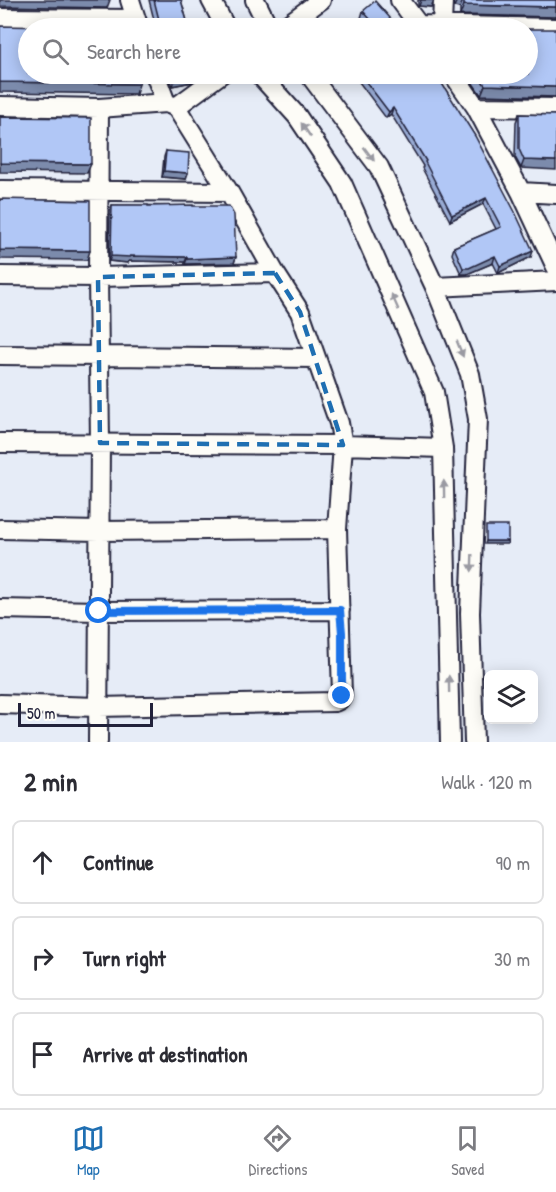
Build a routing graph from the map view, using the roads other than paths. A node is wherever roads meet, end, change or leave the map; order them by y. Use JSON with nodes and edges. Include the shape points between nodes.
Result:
{"nodes":[{"id":1,"x":130,"y":0,"type":"edge"},
{"id":2,"x":211,"y":0,"type":"edge"},
{"id":3,"x":255,"y":0,"type":"edge"},
{"id":4,"x":321,"y":0,"type":"edge"},
{"id":5,"x":400,"y":0,"type":"edge"},
{"id":6,"x":443,"y":0,"type":"edge"},
{"id":7,"x":0,"y":18,"type":"edge"},
{"id":8,"x":135,"y":18,"type":"edge"},
{"id":9,"x":221,"y":18,"type":"edge"},
{"id":10,"x":264,"y":18,"type":"edge"},
{"id":11,"x":297,"y":18,"type":"edge"},
{"id":12,"x":413,"y":18,"type":"edge"},
{"id":13,"x":442,"y":18,"type":"edge"},
{"id":14,"x":18,"y":19,"type":"edge"},
{"id":15,"x":538,"y":27,"type":"edge"},
{"id":16,"x":556,"y":28,"type":"edge"},
{"id":17,"x":160,"y":84,"type":"edge"},
{"id":18,"x":205,"y":84,"type":"edge"},
{"id":19,"x":268,"y":84,"type":"edge"},
{"id":20,"x":317,"y":84,"type":"edge"},
{"id":21,"x":460,"y":84,"type":"edge"},
{"id":22,"x":171,"y":105,"type":"junction"},
{"id":23,"x":0,"y":106,"type":"edge"},
{"id":24,"x":476,"y":107,"type":"junction"},
{"id":25,"x":99,"y":108,"type":"junction"},
{"id":26,"x":556,"y":108,"type":"edge"},
{"id":27,"x":0,"y":190,"type":"edge"},
{"id":28,"x":98,"y":190,"type":"junction"},
{"id":29,"x":229,"y":192,"type":"junction"},
{"id":30,"x":521,"y":192,"type":"junction"},
{"id":31,"x":556,"y":194,"type":"edge"},
{"id":32,"x":556,"y":267,"type":"edge"},
{"id":33,"x":275,"y":273,"type":"junction"},
{"id":34,"x":0,"y":276,"type":"edge"},
{"id":35,"x":98,"y":278,"type":"junction"},
{"id":36,"x":556,"y":281,"type":"edge"},
{"id":37,"x":435,"y":287,"type":"junction"},
{"id":38,"x":0,"y":355,"type":"edge"},
{"id":39,"x":99,"y":356,"type":"junction"},
{"id":40,"x":316,"y":358,"type":"junction"},
{"id":41,"x":0,"y":443,"type":"edge"},
{"id":42,"x":100,"y":443,"type":"junction"},
{"id":43,"x":343,"y":445,"type":"junction"},
{"id":44,"x":443,"y":448,"type":"junction"},
{"id":45,"x":337,"y":529,"type":"junction"},
{"id":46,"x":0,"y":530,"type":"edge"},
{"id":47,"x":99,"y":531,"type":"junction"},
{"id":48,"x":0,"y":609,"type":"edge"},
{"id":49,"x":340,"y":610,"type":"junction"},
{"id":50,"x":99,"y":611,"type":"junction"},
{"id":51,"x":0,"y":704,"type":"edge"},
{"id":52,"x":98,"y":706,"type":"junction"},
{"id":53,"x":98,"y":742,"type":"edge"},
{"id":54,"x":450,"y":742,"type":"edge"},
{"id":55,"x":474,"y":742,"type":"edge"}],
"edges":[{"from":1,"to":8,"type":"street"},
{"from":2,"to":9,"type":"street"},
{"from":3,"to":10,"type":"street"},
{"from":4,"to":11,"type":"street"},
{"from":5,"to":12,"type":"street"},
{"from":6,"to":13,"type":"street"},
{"from":7,"to":14,"type":"street"},
{"from":15,"to":16,"type":"street"},
{"from":17,"to":22,"type":"street"},
{"from":18,"to":22,"type":"street"},
{"from":44,"to":19,"type":"street","one_way":true,"via":[[434,392],[342,183],[297,116]]},
{"from":20,"to":37,"type":"street","one_way":true,"via":[[379,167]]},
{"from":21,"to":24,"type":"street"},
{"from":22,"to":25,"type":"street"},
{"from":22,"to":29,"type":"street"},
{"from":23,"to":25,"type":"street"},
{"from":24,"to":26,"type":"street"},
{"from":24,"to":30,"type":"street"},
{"from":25,"to":28,"type":"street"},
{"from":27,"to":28,"type":"street"},
{"from":28,"to":29,"type":"street"},
{"from":28,"to":35,"type":"street"},
{"from":29,"to":33,"type":"street"},
{"from":30,"to":31,"type":"street"},
{"from":30,"to":32,"type":"street"},
{"from":33,"to":35,"type":"street"},
{"from":33,"to":40,"type":"street","via":[[300,312]]},
{"from":34,"to":35,"type":"street"},
{"from":35,"to":39,"type":"street"},
{"from":36,"to":37,"type":"street"},
{"from":37,"to":55,"type":"street","one_way":true,"via":[[470,374],[478,419],[470,613]]},
{"from":38,"to":39,"type":"street"},
{"from":39,"to":40,"type":"street"},
{"from":39,"to":42,"type":"street"},
{"from":40,"to":43,"type":"street"},
{"from":41,"to":42,"type":"street"},
{"from":42,"to":43,"type":"street"},
{"from":42,"to":47,"type":"street"},
{"from":43,"to":44,"type":"street"},
{"from":43,"to":45,"type":"street"},
{"from":54,"to":44,"type":"street","one_way":true},
{"from":45,"to":47,"type":"street"},
{"from":45,"to":49,"type":"street"},
{"from":46,"to":47,"type":"street"},
{"from":47,"to":50,"type":"street"},
{"from":48,"to":50,"type":"street"},
{"from":49,"to":50,"type":"street"},
{"from":49,"to":52,"type":"street","via":[[342,696],[335,702]]},
{"from":50,"to":52,"type":"street"},
{"from":51,"to":52,"type":"street"},
{"from":52,"to":53,"type":"street"}]}
